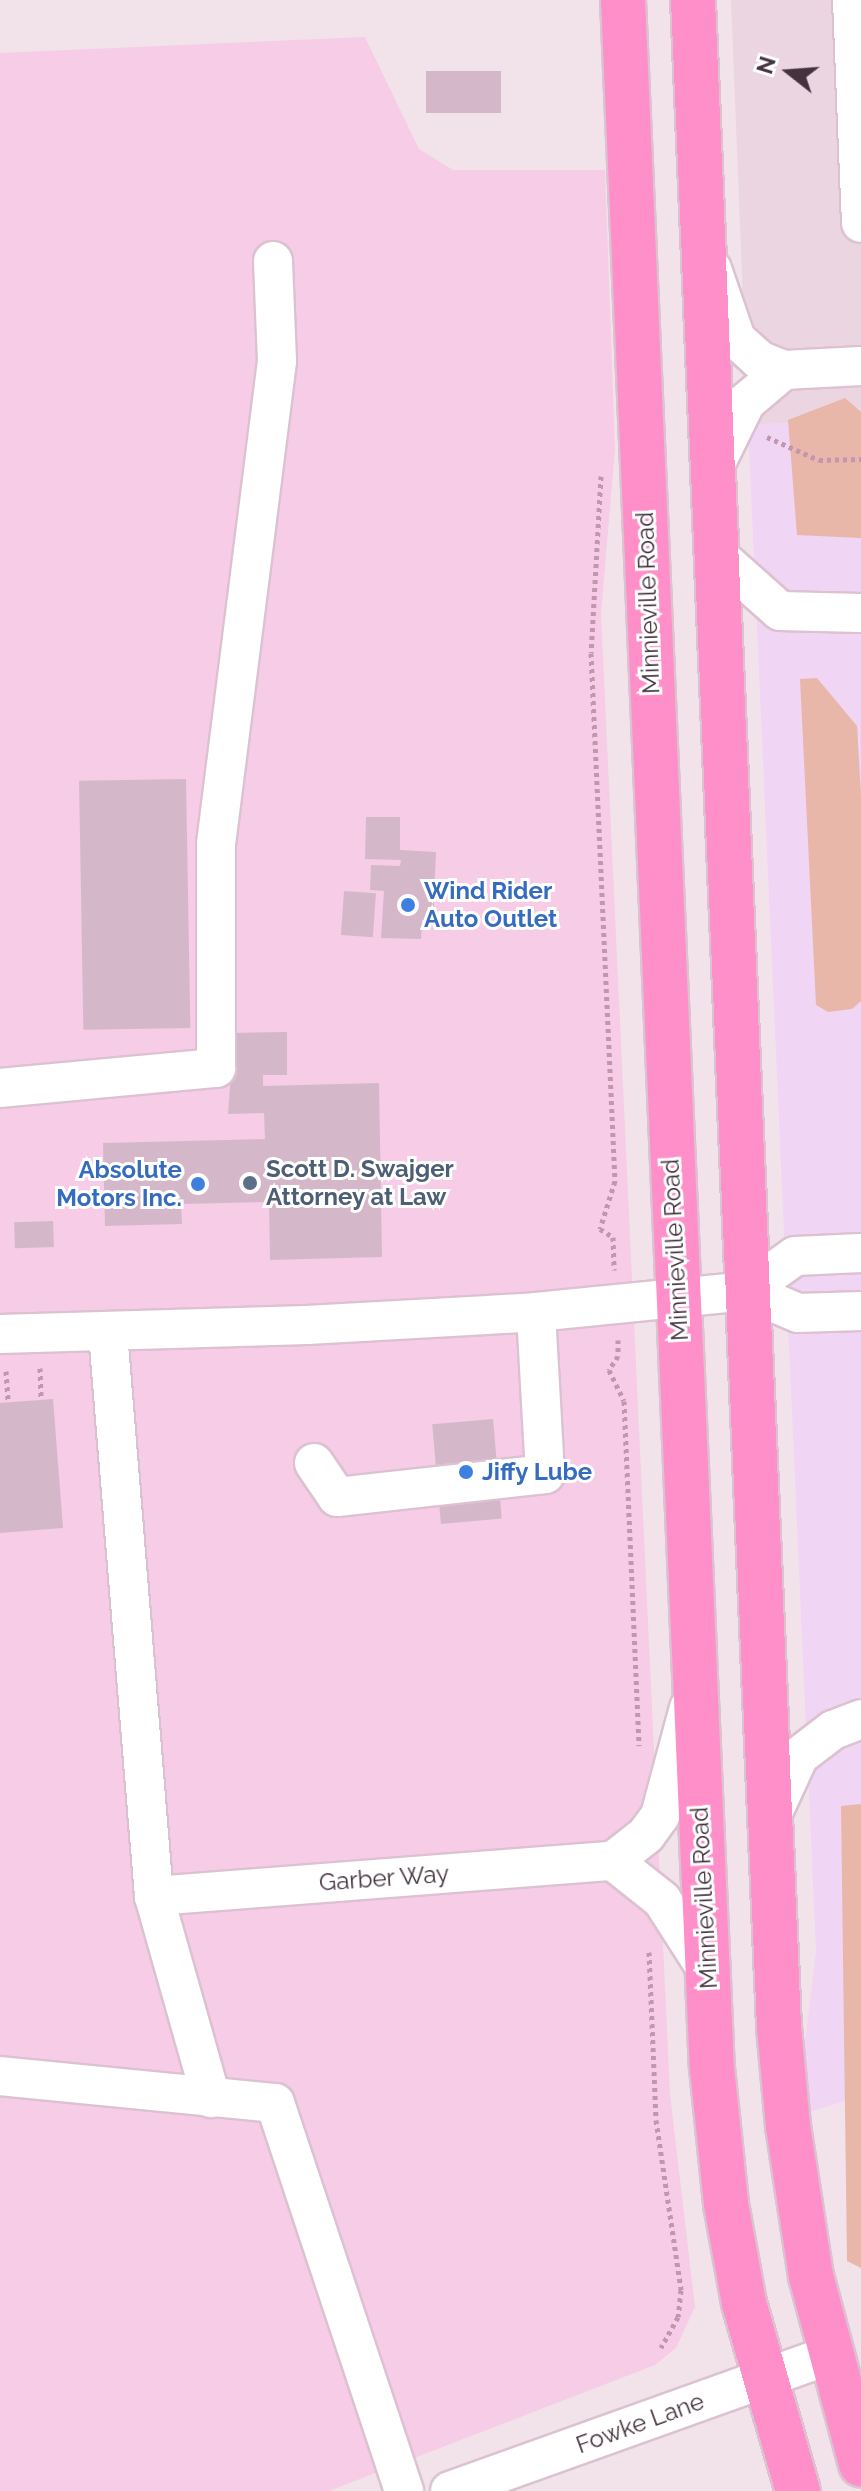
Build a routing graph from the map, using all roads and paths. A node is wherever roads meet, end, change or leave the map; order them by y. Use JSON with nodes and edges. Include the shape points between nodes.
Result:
{"nodes":[{"id":1,"x":623,"y":0,"type":"edge"},
{"id":2,"x":693,"y":0,"type":"edge"},
{"id":3,"x":852,"y":0,"type":"edge"},
{"id":4,"x":859,"y":106,"type":"edge"},
{"id":5,"x":861,"y":223,"type":"edge"},
{"id":6,"x":703,"y":245,"type":"junction"},
{"id":7,"x":273,"y":261,"type":"dead end"},
{"id":8,"x":861,"y":366,"type":"edge"},
{"id":9,"x":784,"y":370,"type":"junction"},
{"id":10,"x":763,"y":435,"type":"dead end"},
{"id":11,"x":861,"y":459,"type":"edge"},
{"id":12,"x":713,"y":469,"type":"junction"},
{"id":13,"x":601,"y":471,"type":"dead end"},
{"id":14,"x":717,"y":555,"type":"junction"},
{"id":15,"x":861,"y":613,"type":"edge"},
{"id":16,"x":0,"y":1088,"type":"edge"},
{"id":17,"x":613,"y":1237,"type":"dead end"},
{"id":18,"x":861,"y":1253,"type":"edge"},
{"id":19,"x":746,"y":1291,"type":"junction"},
{"id":20,"x":678,"y":1298,"type":"junction"},
{"id":21,"x":861,"y":1311,"type":"edge"},
{"id":22,"x":536,"y":1312,"type":"junction"},
{"id":23,"x":108,"y":1333,"type":"junction"},
{"id":24,"x":3,"y":1352,"type":"edge"},
{"id":25,"x":618,"y":1356,"type":"dead end"},
{"id":26,"x":40,"y":1368,"type":"dead end"},
{"id":27,"x":41,"y":1399,"type":"dead end"},
{"id":28,"x":8,"y":1402,"type":"dead end"},
{"id":29,"x":314,"y":1463,"type":"dead end"},
{"id":30,"x":693,"y":1689,"type":"junction"},
{"id":31,"x":861,"y":1719,"type":"edge"},
{"id":32,"x":639,"y":1755,"type":"dead end"},
{"id":33,"x":770,"y":1819,"type":"junction"},
{"id":34,"x":613,"y":1861,"type":"junction"},
{"id":35,"x":154,"y":1896,"type":"junction"},
{"id":36,"x":648,"y":1940,"type":"dead end"},
{"id":37,"x":707,"y":1970,"type":"junction"},
{"id":38,"x":0,"y":2076,"type":"edge"},
{"id":39,"x":211,"y":2098,"type":"junction"},
{"id":40,"x":661,"y":2348,"type":"dead end"},
{"id":41,"x":830,"y":2355,"type":"junction"},
{"id":42,"x":765,"y":2378,"type":"junction"},
{"id":43,"x":861,"y":2464,"type":"edge"},
{"id":44,"x":404,"y":2491,"type":"edge"},
{"id":45,"x":451,"y":2491,"type":"edge"},
{"id":46,"x":798,"y":2491,"type":"edge"}],
"edges":[{"from":1,"to":20,"type":"main road","name":"Minnieville Road"},
{"from":2,"to":6,"type":"main road"},
{"from":3,"to":4,"type":"street"},
{"from":4,"to":5,"type":"street"},
{"from":6,"to":9,"type":"street","via":[[736,339],[759,360]]},
{"from":6,"to":12,"type":"main road"},
{"from":7,"to":16,"type":"street","via":[[277,361],[216,844],[216,1068]]},
{"from":8,"to":9,"type":"street"},
{"from":9,"to":12,"type":"street","via":[[746,402]]},
{"from":10,"to":11,"type":"path","via":[[819,460]]},
{"from":12,"to":14,"type":"main road"},
{"from":13,"to":17,"type":"path","via":[[591,624],[615,1181],[600,1229]]},
{"from":14,"to":15,"type":"street","via":[[780,611]]},
{"from":14,"to":19,"type":"main road"},
{"from":18,"to":19,"type":"street","via":[[795,1256]]},
{"from":19,"to":20,"type":"street"},
{"from":19,"to":21,"type":"street","via":[[798,1313]]},
{"from":19,"to":33,"type":"main road"},
{"from":20,"to":22,"type":"street"},
{"from":20,"to":30,"type":"main road","name":"Minnieville Road"},
{"from":22,"to":23,"type":"street"},
{"from":22,"to":29,"type":"street","via":[[545,1474],[337,1497]]},
{"from":23,"to":24,"type":"street"},
{"from":23,"to":35,"type":"street"},
{"from":24,"to":28,"type":"path"},
{"from":25,"to":32,"type":"path","via":[[609,1370],[624,1401]]},
{"from":26,"to":27,"type":"path"},
{"from":30,"to":34,"type":"street","via":[[665,1805],[646,1835]]},
{"from":30,"to":37,"type":"main road","name":"Minnieville Road"},
{"from":31,"to":33,"type":"street","via":[[826,1734],[799,1756]]},
{"from":33,"to":41,"type":"main road","via":[[788,2126],[811,2276]]},
{"from":34,"to":35,"type":"street","name":"Garber Way"},
{"from":34,"to":37,"type":"street","via":[[662,1900]]},
{"from":35,"to":39,"type":"street"},
{"from":36,"to":40,"type":"path","via":[[656,2120],[681,2290],[678,2317]]},
{"from":37,"to":42,"type":"main road","name":"Minnieville Road","via":[[726,2204]]},
{"from":38,"to":39,"type":"street"},
{"from":39,"to":44,"type":"street","via":[[275,2103]]},
{"from":41,"to":42,"type":"street","name":"Fowke Lane"},
{"from":41,"to":43,"type":"main road"},
{"from":42,"to":45,"type":"street","name":"Fowke Lane"},
{"from":42,"to":46,"type":"main road","name":"Minnieville Road"}]}
